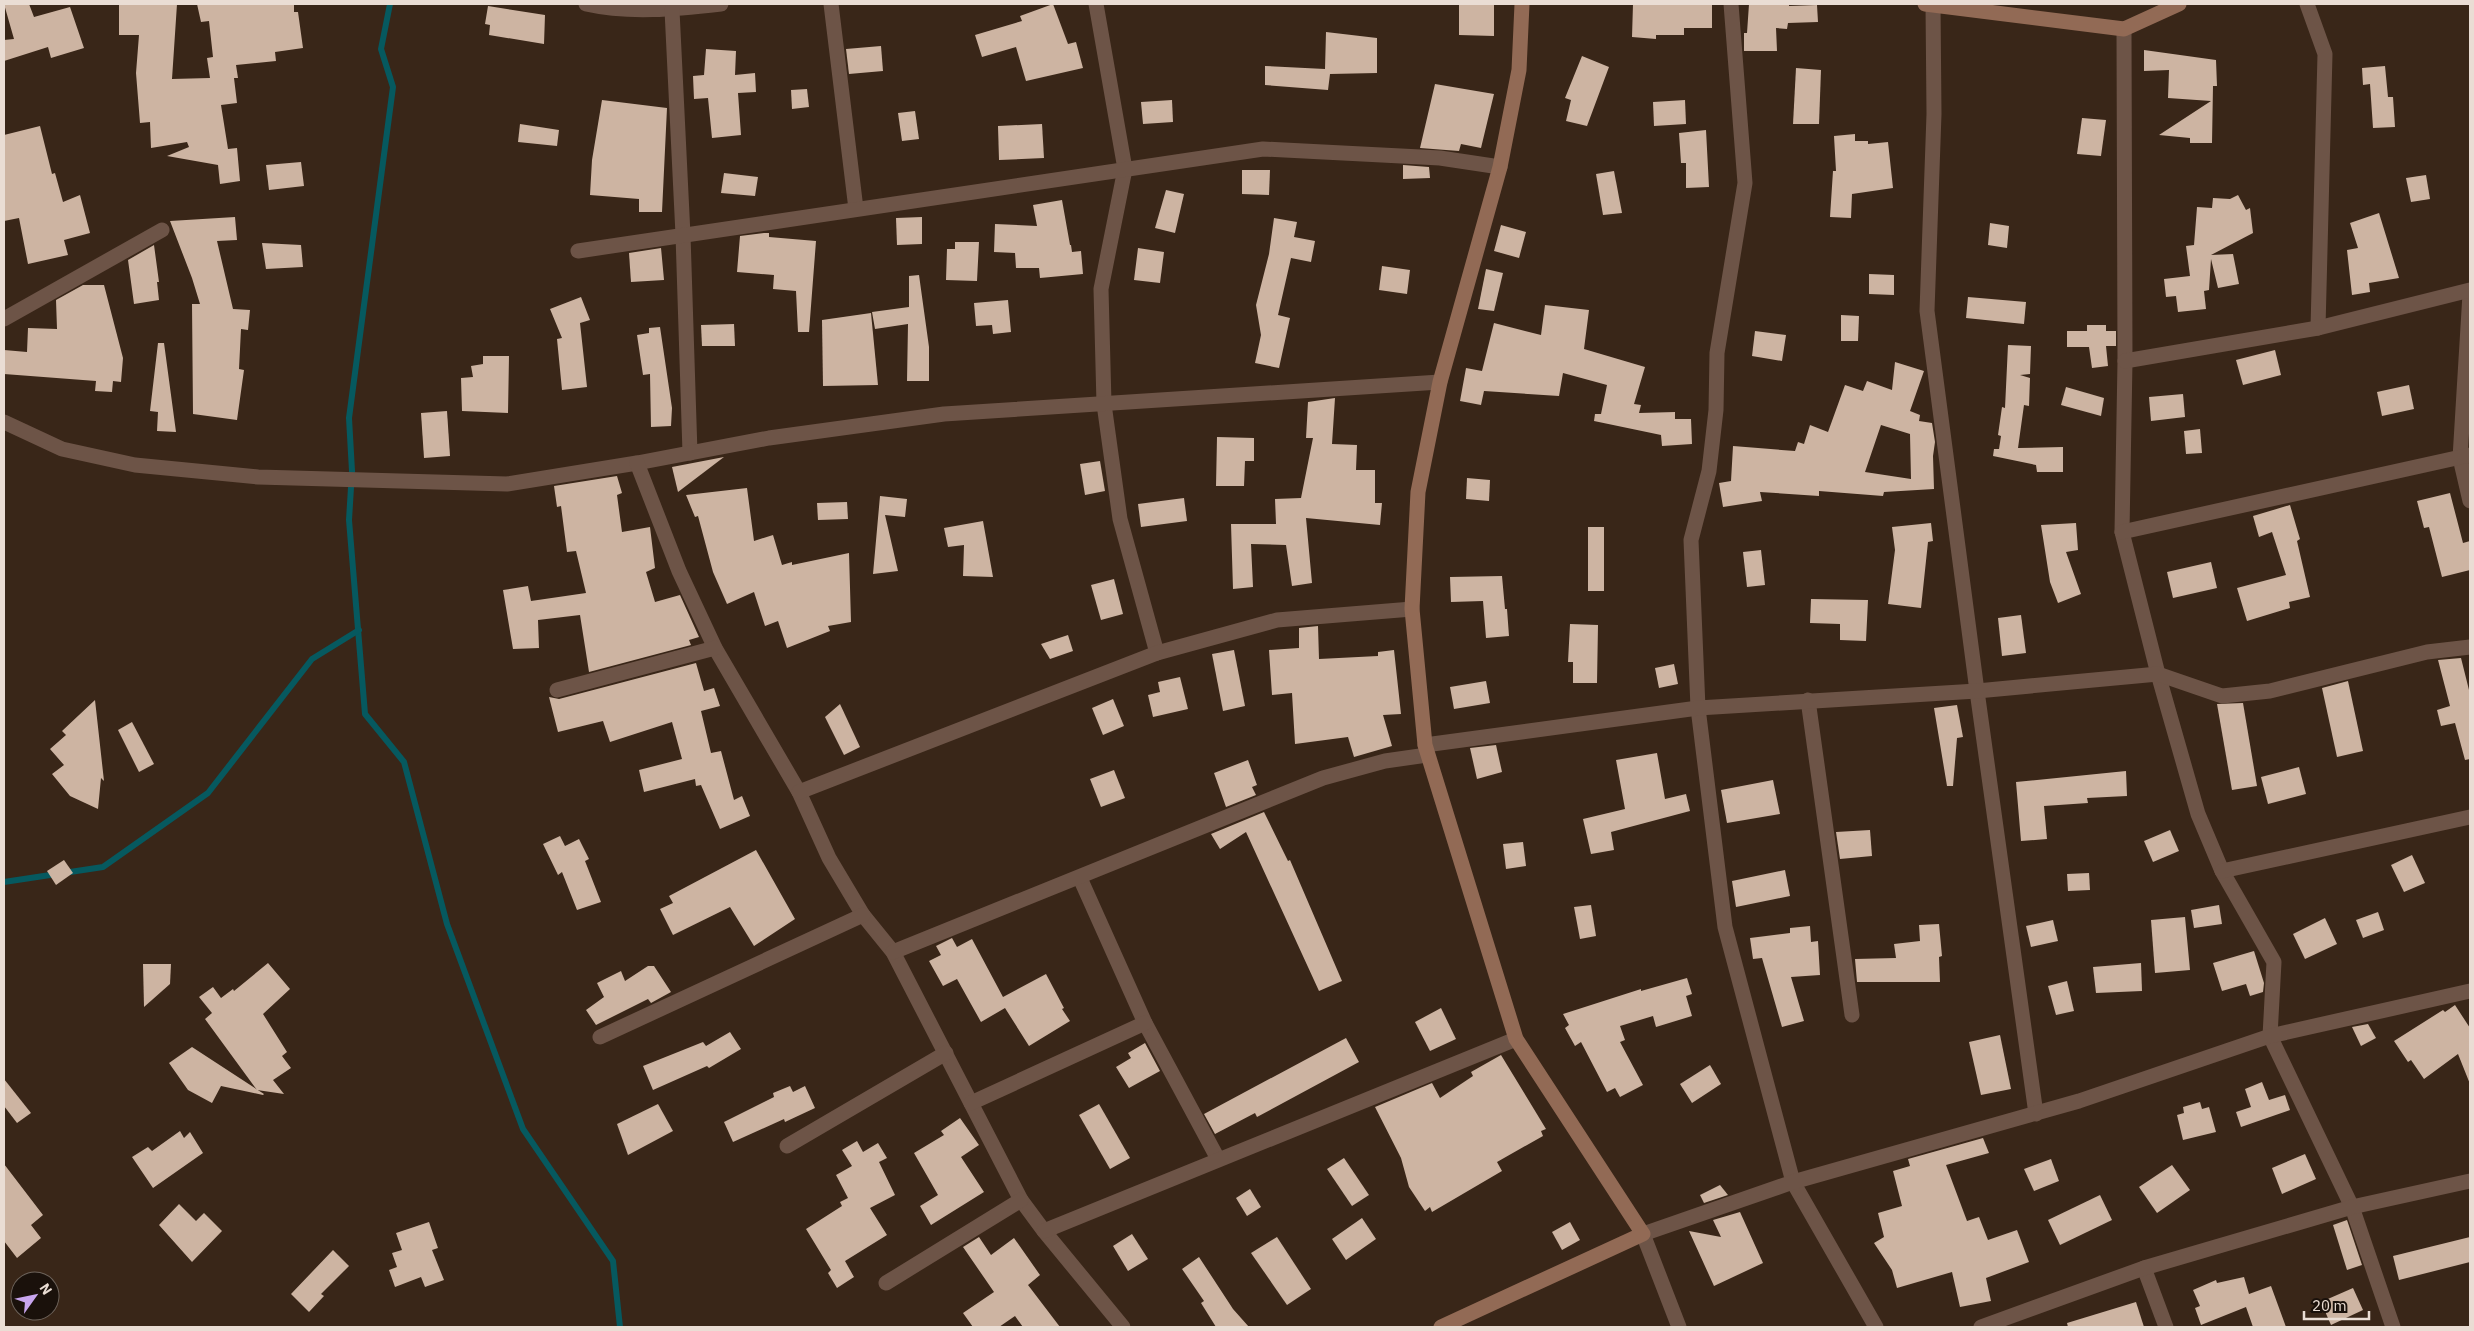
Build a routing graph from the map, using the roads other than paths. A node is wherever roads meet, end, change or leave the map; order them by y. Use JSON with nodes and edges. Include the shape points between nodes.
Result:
{"nodes":[{"id":1,"x":586,"y":4,"type":"edge"},
{"id":2,"x":721,"y":4,"type":"edge"},
{"id":3,"x":832,"y":4,"type":"edge"},
{"id":4,"x":1096,"y":4,"type":"edge"},
{"id":5,"x":1522,"y":4,"type":"edge"},
{"id":6,"x":1731,"y":4,"type":"edge"},
{"id":7,"x":1930,"y":4,"type":"edge"},
{"id":8,"x":2179,"y":4,"type":"edge"},
{"id":9,"x":2307,"y":4,"type":"edge"},
{"id":10,"x":631,"y":6,"type":"edge"},
{"id":11,"x":672,"y":10,"type":"junction"},
{"id":12,"x":2124,"y":29,"type":"junction"},
{"id":13,"x":1500,"y":167,"type":"junction"},
{"id":14,"x":1125,"y":170,"type":"junction"},
{"id":15,"x":856,"y":209,"type":"junction"},
{"id":16,"x":162,"y":230,"type":"dead end"},
{"id":17,"x":683,"y":235,"type":"junction"},
{"id":18,"x":578,"y":251,"type":"dead end"},
{"id":19,"x":2470,"y":290,"type":"edge"},
{"id":20,"x":2470,"y":294,"type":"edge"},
{"id":21,"x":4,"y":318,"type":"edge"},
{"id":22,"x":2318,"y":328,"type":"junction"},
{"id":23,"x":2125,"y":361,"type":"junction"},
{"id":24,"x":1440,"y":382,"type":"junction"},
{"id":25,"x":1104,"y":404,"type":"junction"},
{"id":26,"x":4,"y":422,"type":"edge"},
{"id":27,"x":690,"y":452,"type":"junction"},
{"id":28,"x":2465,"y":457,"type":"edge"},
{"id":29,"x":636,"y":463,"type":"junction"},
{"id":30,"x":2470,"y":501,"type":"edge"},
{"id":31,"x":2122,"y":532,"type":"junction"},
{"id":32,"x":1412,"y":609,"type":"junction"},
{"id":33,"x":2470,"y":647,"type":"edge"},
{"id":34,"x":714,"y":648,"type":"junction"},
{"id":35,"x":1157,"y":653,"type":"junction"},
{"id":36,"x":2158,"y":674,"type":"junction"},
{"id":37,"x":557,"y":690,"type":"dead end"},
{"id":38,"x":1977,"y":691,"type":"junction"},
{"id":39,"x":1808,"y":700,"type":"junction"},
{"id":40,"x":1698,"y":708,"type":"junction"},
{"id":41,"x":1426,"y":750,"type":"junction"},
{"id":42,"x":799,"y":792,"type":"junction"},
{"id":43,"x":2470,"y":817,"type":"edge"},
{"id":44,"x":2222,"y":871,"type":"junction"},
{"id":45,"x":1080,"y":878,"type":"junction"},
{"id":46,"x":864,"y":915,"type":"junction"},
{"id":47,"x":893,"y":952,"type":"junction"},
{"id":48,"x":2470,"y":991,"type":"edge"},
{"id":49,"x":1852,"y":1015,"type":"dead end"},
{"id":50,"x":1145,"y":1023,"type":"junction"},
{"id":51,"x":2270,"y":1036,"type":"junction"},
{"id":52,"x":600,"y":1037,"type":"dead end"},
{"id":53,"x":1516,"y":1039,"type":"junction"},
{"id":54,"x":946,"y":1053,"type":"junction"},
{"id":55,"x":971,"y":1103,"type":"junction"},
{"id":56,"x":2036,"y":1114,"type":"junction"},
{"id":57,"x":788,"y":1146,"type":"dead end"},
{"id":58,"x":1218,"y":1159,"type":"junction"},
{"id":59,"x":2470,"y":1181,"type":"edge"},
{"id":60,"x":1793,"y":1182,"type":"junction"},
{"id":61,"x":1021,"y":1200,"type":"junction"},
{"id":62,"x":2352,"y":1207,"type":"junction"},
{"id":63,"x":1044,"y":1231,"type":"junction"},
{"id":64,"x":1643,"y":1234,"type":"junction"},
{"id":65,"x":2144,"y":1268,"type":"junction"},
{"id":66,"x":886,"y":1283,"type":"dead end"},
{"id":67,"x":1123,"y":1327,"type":"edge"},
{"id":68,"x":1440,"y":1327,"type":"edge"},
{"id":69,"x":1678,"y":1327,"type":"edge"},
{"id":70,"x":1876,"y":1327,"type":"edge"},
{"id":71,"x":1981,"y":1327,"type":"edge"},
{"id":72,"x":2166,"y":1327,"type":"edge"},
{"id":73,"x":2393,"y":1327,"type":"edge"}],
"edges":[{"from":1,"to":10,"type":"street","via":[[604,8]]},
{"from":2,"to":11,"type":"street"},
{"from":3,"to":15,"type":"street"},
{"from":4,"to":14,"type":"street"},
{"from":5,"to":13,"type":"street","via":[[1519,70]]},
{"from":6,"to":40,"type":"street","via":[[1745,183],[1717,353],[1716,410],[1709,471],[1690,540]]},
{"from":7,"to":12,"type":"street"},
{"from":7,"to":38,"type":"street","via":[[1934,114],[1927,311]]},
{"from":8,"to":12,"type":"street"},
{"from":9,"to":22,"type":"street","via":[[2325,54]]},
{"from":10,"to":11,"type":"street"},
{"from":11,"to":17,"type":"street"},
{"from":12,"to":23,"type":"street"},
{"from":13,"to":14,"type":"street","via":[[1440,158],[1263,149]]},
{"from":13,"to":24,"type":"street"},
{"from":14,"to":15,"type":"street"},
{"from":14,"to":25,"type":"street","via":[[1101,289]]},
{"from":15,"to":17,"type":"street"},
{"from":16,"to":21,"type":"street"},
{"from":17,"to":18,"type":"street"},
{"from":17,"to":27,"type":"street"},
{"from":19,"to":22,"type":"street"},
{"from":20,"to":28,"type":"street"},
{"from":22,"to":23,"type":"street"},
{"from":23,"to":31,"type":"street"},
{"from":24,"to":25,"type":"street"},
{"from":24,"to":32,"type":"street","via":[[1418,492]]},
{"from":25,"to":27,"type":"street","via":[[944,414]]},
{"from":25,"to":35,"type":"street","via":[[1120,519]]},
{"from":26,"to":29,"type":"street","via":[[62,449],[135,465],[258,477],[507,484]]},
{"from":27,"to":29,"type":"street"},
{"from":28,"to":30,"type":"street"},
{"from":28,"to":31,"type":"street"},
{"from":29,"to":34,"type":"street"},
{"from":31,"to":36,"type":"street"},
{"from":32,"to":35,"type":"street","via":[[1277,620]]},
{"from":32,"to":41,"type":"street"},
{"from":33,"to":36,"type":"street","via":[[2426,652],[2270,691],[2222,696]]},
{"from":34,"to":37,"type":"street"},
{"from":34,"to":42,"type":"street"},
{"from":35,"to":42,"type":"street"},
{"from":36,"to":38,"type":"street"},
{"from":36,"to":44,"type":"street","via":[[2198,814]]},
{"from":38,"to":39,"type":"street"},
{"from":38,"to":56,"type":"street"},
{"from":39,"to":40,"type":"street"},
{"from":39,"to":49,"type":"street"},
{"from":40,"to":41,"type":"street"},
{"from":40,"to":60,"type":"street","via":[[1725,927]]},
{"from":41,"to":45,"type":"street","via":[[1323,778]]},
{"from":41,"to":53,"type":"street"},
{"from":42,"to":46,"type":"street","via":[[829,858]]},
{"from":43,"to":44,"type":"street"},
{"from":44,"to":51,"type":"street","via":[[2274,962]]},
{"from":45,"to":47,"type":"street"},
{"from":45,"to":50,"type":"street"},
{"from":46,"to":47,"type":"street"},
{"from":46,"to":52,"type":"street"},
{"from":47,"to":54,"type":"street"},
{"from":48,"to":51,"type":"street"},
{"from":50,"to":55,"type":"street"},
{"from":50,"to":58,"type":"street"},
{"from":51,"to":56,"type":"street"},
{"from":51,"to":62,"type":"street"},
{"from":53,"to":58,"type":"street"},
{"from":53,"to":64,"type":"street"},
{"from":54,"to":55,"type":"street"},
{"from":54,"to":57,"type":"street"},
{"from":55,"to":61,"type":"street"},
{"from":56,"to":60,"type":"street"},
{"from":58,"to":63,"type":"street"},
{"from":59,"to":62,"type":"street"},
{"from":60,"to":64,"type":"street"},
{"from":60,"to":70,"type":"street"},
{"from":61,"to":63,"type":"street"},
{"from":61,"to":66,"type":"street"},
{"from":62,"to":65,"type":"street"},
{"from":62,"to":73,"type":"street"},
{"from":63,"to":67,"type":"street"},
{"from":64,"to":68,"type":"street"},
{"from":64,"to":69,"type":"street"},
{"from":65,"to":71,"type":"street"},
{"from":65,"to":72,"type":"street"}]}
